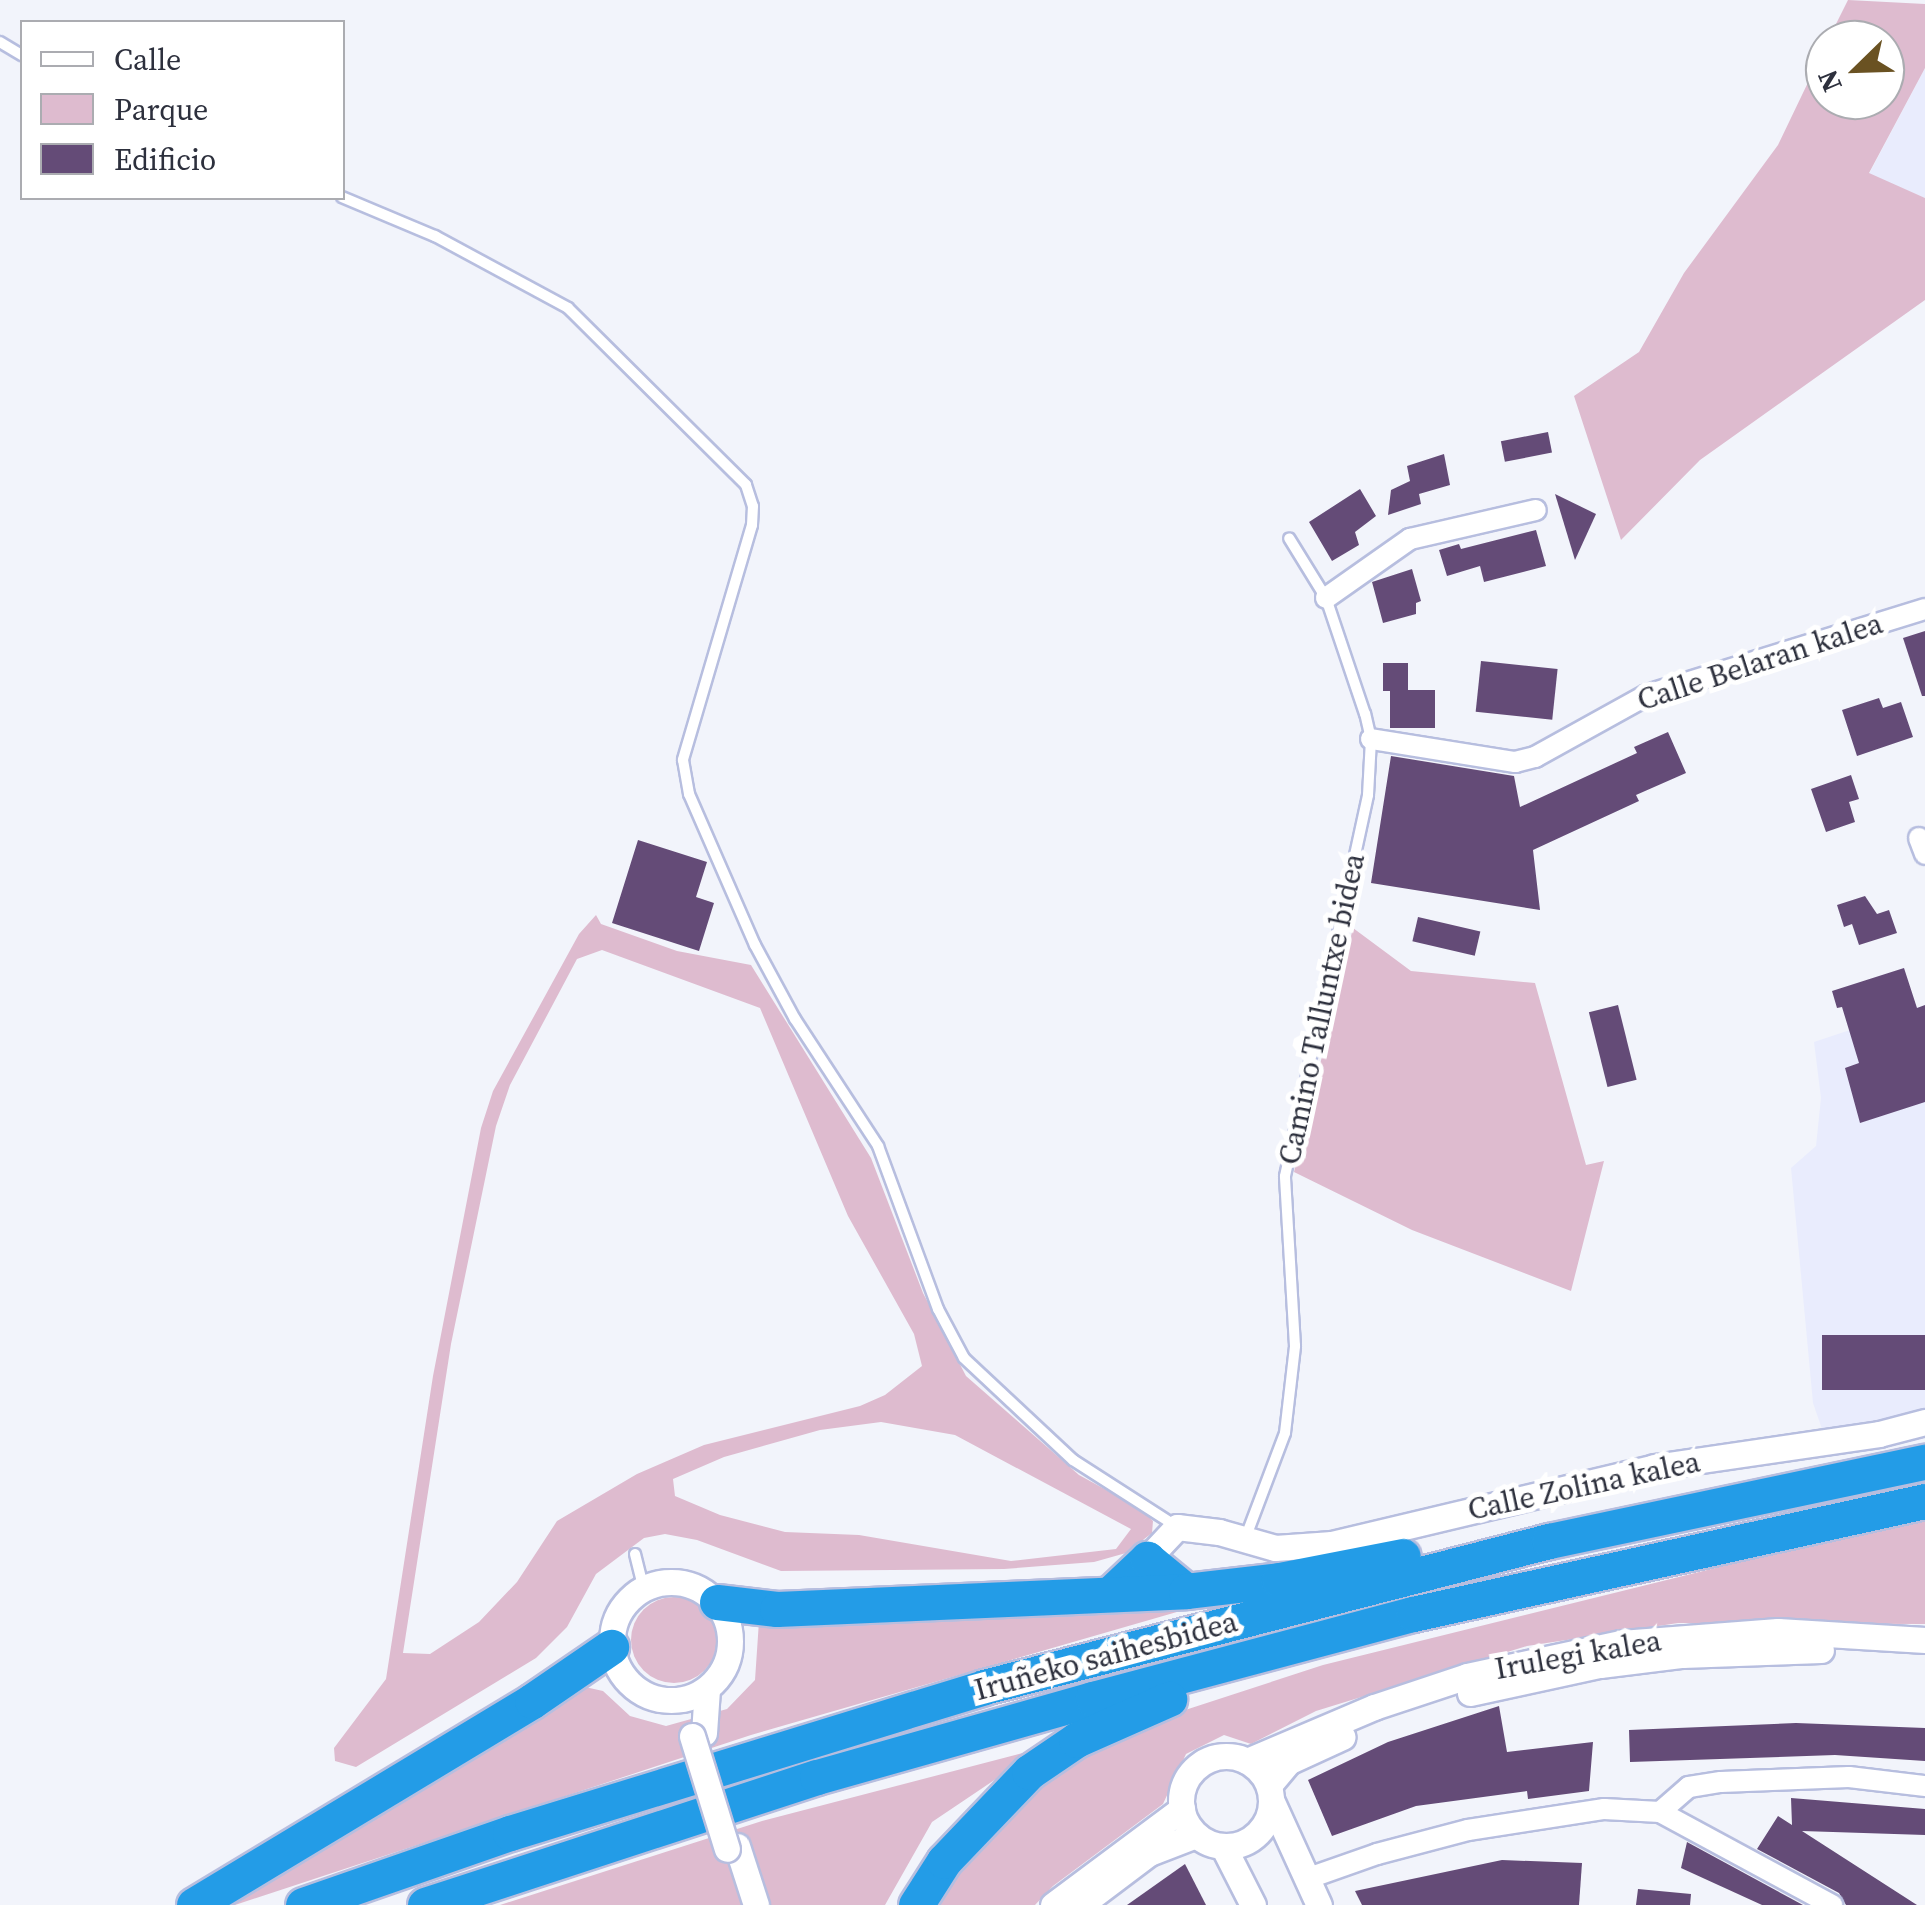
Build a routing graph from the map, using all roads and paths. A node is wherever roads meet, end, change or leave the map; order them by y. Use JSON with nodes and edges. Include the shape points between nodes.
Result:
{"nodes":[{"id":1,"x":345,"y":198,"type":"edge"},
{"id":2,"x":1536,"y":510,"type":"dead end"},
{"id":3,"x":1289,"y":538,"type":"dead end"},
{"id":4,"x":1326,"y":598,"type":"junction"},
{"id":5,"x":1925,"y":609,"type":"edge"},
{"id":6,"x":1370,"y":739,"type":"junction"},
{"id":7,"x":1925,"y":1422,"type":"edge"},
{"id":8,"x":1925,"y":1462,"type":"edge"},
{"id":9,"x":1925,"y":1501,"type":"edge"},
{"id":10,"x":1668,"y":1514,"type":"junction"},
{"id":11,"x":1177,"y":1527,"type":"junction"},
{"id":12,"x":1244,"y":1540,"type":"junction"},
{"id":13,"x":635,"y":1554,"type":"dead end"},
{"id":14,"x":1148,"y":1559,"type":"junction"},
{"id":15,"x":1644,"y":1560,"type":"junction"},
{"id":16,"x":644,"y":1587,"type":"junction"},
{"id":17,"x":1186,"y":1591,"type":"junction"},
{"id":18,"x":1111,"y":1593,"type":"junction"},
{"id":19,"x":717,"y":1602,"type":"junction"},
{"id":20,"x":1925,"y":1640,"type":"edge"},
{"id":21,"x":611,"y":1647,"type":"junction"},
{"id":22,"x":1925,"y":1657,"type":"edge"},
{"id":23,"x":707,"y":1689,"type":"junction"},
{"id":24,"x":665,"y":1700,"type":"junction"},
{"id":25,"x":698,"y":1735,"type":"junction"},
{"id":26,"x":1247,"y":1761,"type":"junction"},
{"id":27,"x":1925,"y":1786,"type":"edge"},
{"id":28,"x":1270,"y":1794,"type":"junction"},
{"id":29,"x":1182,"y":1808,"type":"junction"},
{"id":30,"x":1660,"y":1812,"type":"junction"},
{"id":31,"x":1196,"y":1836,"type":"junction"},
{"id":32,"x":1223,"y":1846,"type":"junction"},
{"id":33,"x":732,"y":1847,"type":"junction"},
{"id":34,"x":1306,"y":1879,"type":"junction"},
{"id":35,"x":194,"y":1905,"type":"edge"},
{"id":36,"x":303,"y":1905,"type":"edge"},
{"id":37,"x":425,"y":1905,"type":"edge"},
{"id":38,"x":743,"y":1905,"type":"edge"},
{"id":39,"x":756,"y":1905,"type":"edge"},
{"id":40,"x":916,"y":1905,"type":"edge"},
{"id":41,"x":1053,"y":1905,"type":"edge"},
{"id":42,"x":1080,"y":1905,"type":"edge"},
{"id":43,"x":1253,"y":1905,"type":"edge"},
{"id":44,"x":1319,"y":1905,"type":"edge"},
{"id":45,"x":1832,"y":1905,"type":"edge"}],
"edges":[{"from":1,"to":11,"type":"lane","via":[[466,252],[568,308],[746,485],[752,525],[683,760],[689,794],[787,1004],[878,1146],[938,1309],[964,1358],[1073,1460]]},
{"from":2,"to":4,"type":"street","via":[[1410,539]]},
{"from":3,"to":4,"type":"lane","name":"Camino Talluntxe bidea"},
{"from":4,"to":6,"type":"lane","name":"Camino Talluntxe bidea"},
{"from":5,"to":6,"type":"street","name":"Calle Belaran kalea","via":[[1647,694],[1536,758],[1515,762]]},
{"from":6,"to":12,"type":"lane","name":"Camino Talluntxe bidea","via":[[1368,795],[1285,1176],[1295,1346],[1286,1433]]},
{"from":7,"to":12,"type":"street","name":"Calle Zolina kalea","via":[[1654,1466],[1332,1544],[1275,1548]]},
{"from":8,"to":10,"type":"highway","name":"Iruñeko saihesbidea"},
{"from":9,"to":15,"type":"highway","name":"Iruñeko saihesbidea"},
{"from":10,"to":17,"type":"highway","via":[[1622,1508],[1279,1580]]},
{"from":10,"to":36,"type":"highway","name":"Iruñeko saihesbidea","via":[[984,1687],[510,1833]]},
{"from":11,"to":12,"type":"street","name":"Calle Zolina kalea"},
{"from":11,"to":14,"type":"street"},
{"from":13,"to":16,"type":"lane"},
{"from":14,"to":17,"type":"highway"},
{"from":14,"to":18,"type":"highway"},
{"from":15,"to":37,"type":"highway","name":"Iruñeko saihesbidea","via":[[1413,1614],[817,1776]]},
{"from":15,"to":40,"type":"highway","via":[[1512,1603],[1201,1686],[1111,1723],[1076,1740],[1004,1795],[944,1861]]},
{"from":16,"to":19,"type":"street","via":[[666,1580],[692,1584]]},
{"from":16,"to":21,"type":"street","via":[[624,1602]]},
{"from":17,"to":18,"type":"highway"},
{"from":18,"to":19,"type":"highway","via":[[777,1609]]},
{"from":19,"to":23,"type":"street","via":[[730,1633],[728,1658]]},
{"from":20,"to":26,"type":"street","name":"Irulegi kalea","via":[[1778,1631],[1621,1644],[1467,1676],[1374,1706]]},
{"from":21,"to":24,"type":"street","via":[[633,1688]]},
{"from":21,"to":35,"type":"highway"},
{"from":22,"to":28,"type":"street","name":"Irulegi kalea","via":[[1792,1649],[1600,1665],[1478,1691],[1382,1722],[1288,1762]]},
{"from":23,"to":24,"type":"street"},
{"from":23,"to":25,"type":"street"},
{"from":24,"to":25,"type":"street"},
{"from":25,"to":33,"type":"street"},
{"from":26,"to":28,"type":"street"},
{"from":26,"to":29,"type":"street","via":[[1219,1756],[1194,1769]]},
{"from":27,"to":30,"type":"street","via":[[1849,1777],[1720,1782],[1690,1787]]},
{"from":28,"to":32,"type":"street","via":[[1269,1817],[1251,1840]]},
{"from":28,"to":34,"type":"street"},
{"from":29,"to":31,"type":"street"},
{"from":29,"to":41,"type":"street"},
{"from":30,"to":34,"type":"street","via":[[1604,1809],[1468,1830]]},
{"from":30,"to":45,"type":"street"},
{"from":31,"to":32,"type":"street"},
{"from":31,"to":42,"type":"street","via":[[1149,1853]]},
{"from":32,"to":43,"type":"street"},
{"from":33,"to":38,"type":"street"},
{"from":33,"to":39,"type":"street"},
{"from":34,"to":44,"type":"street"}]}
